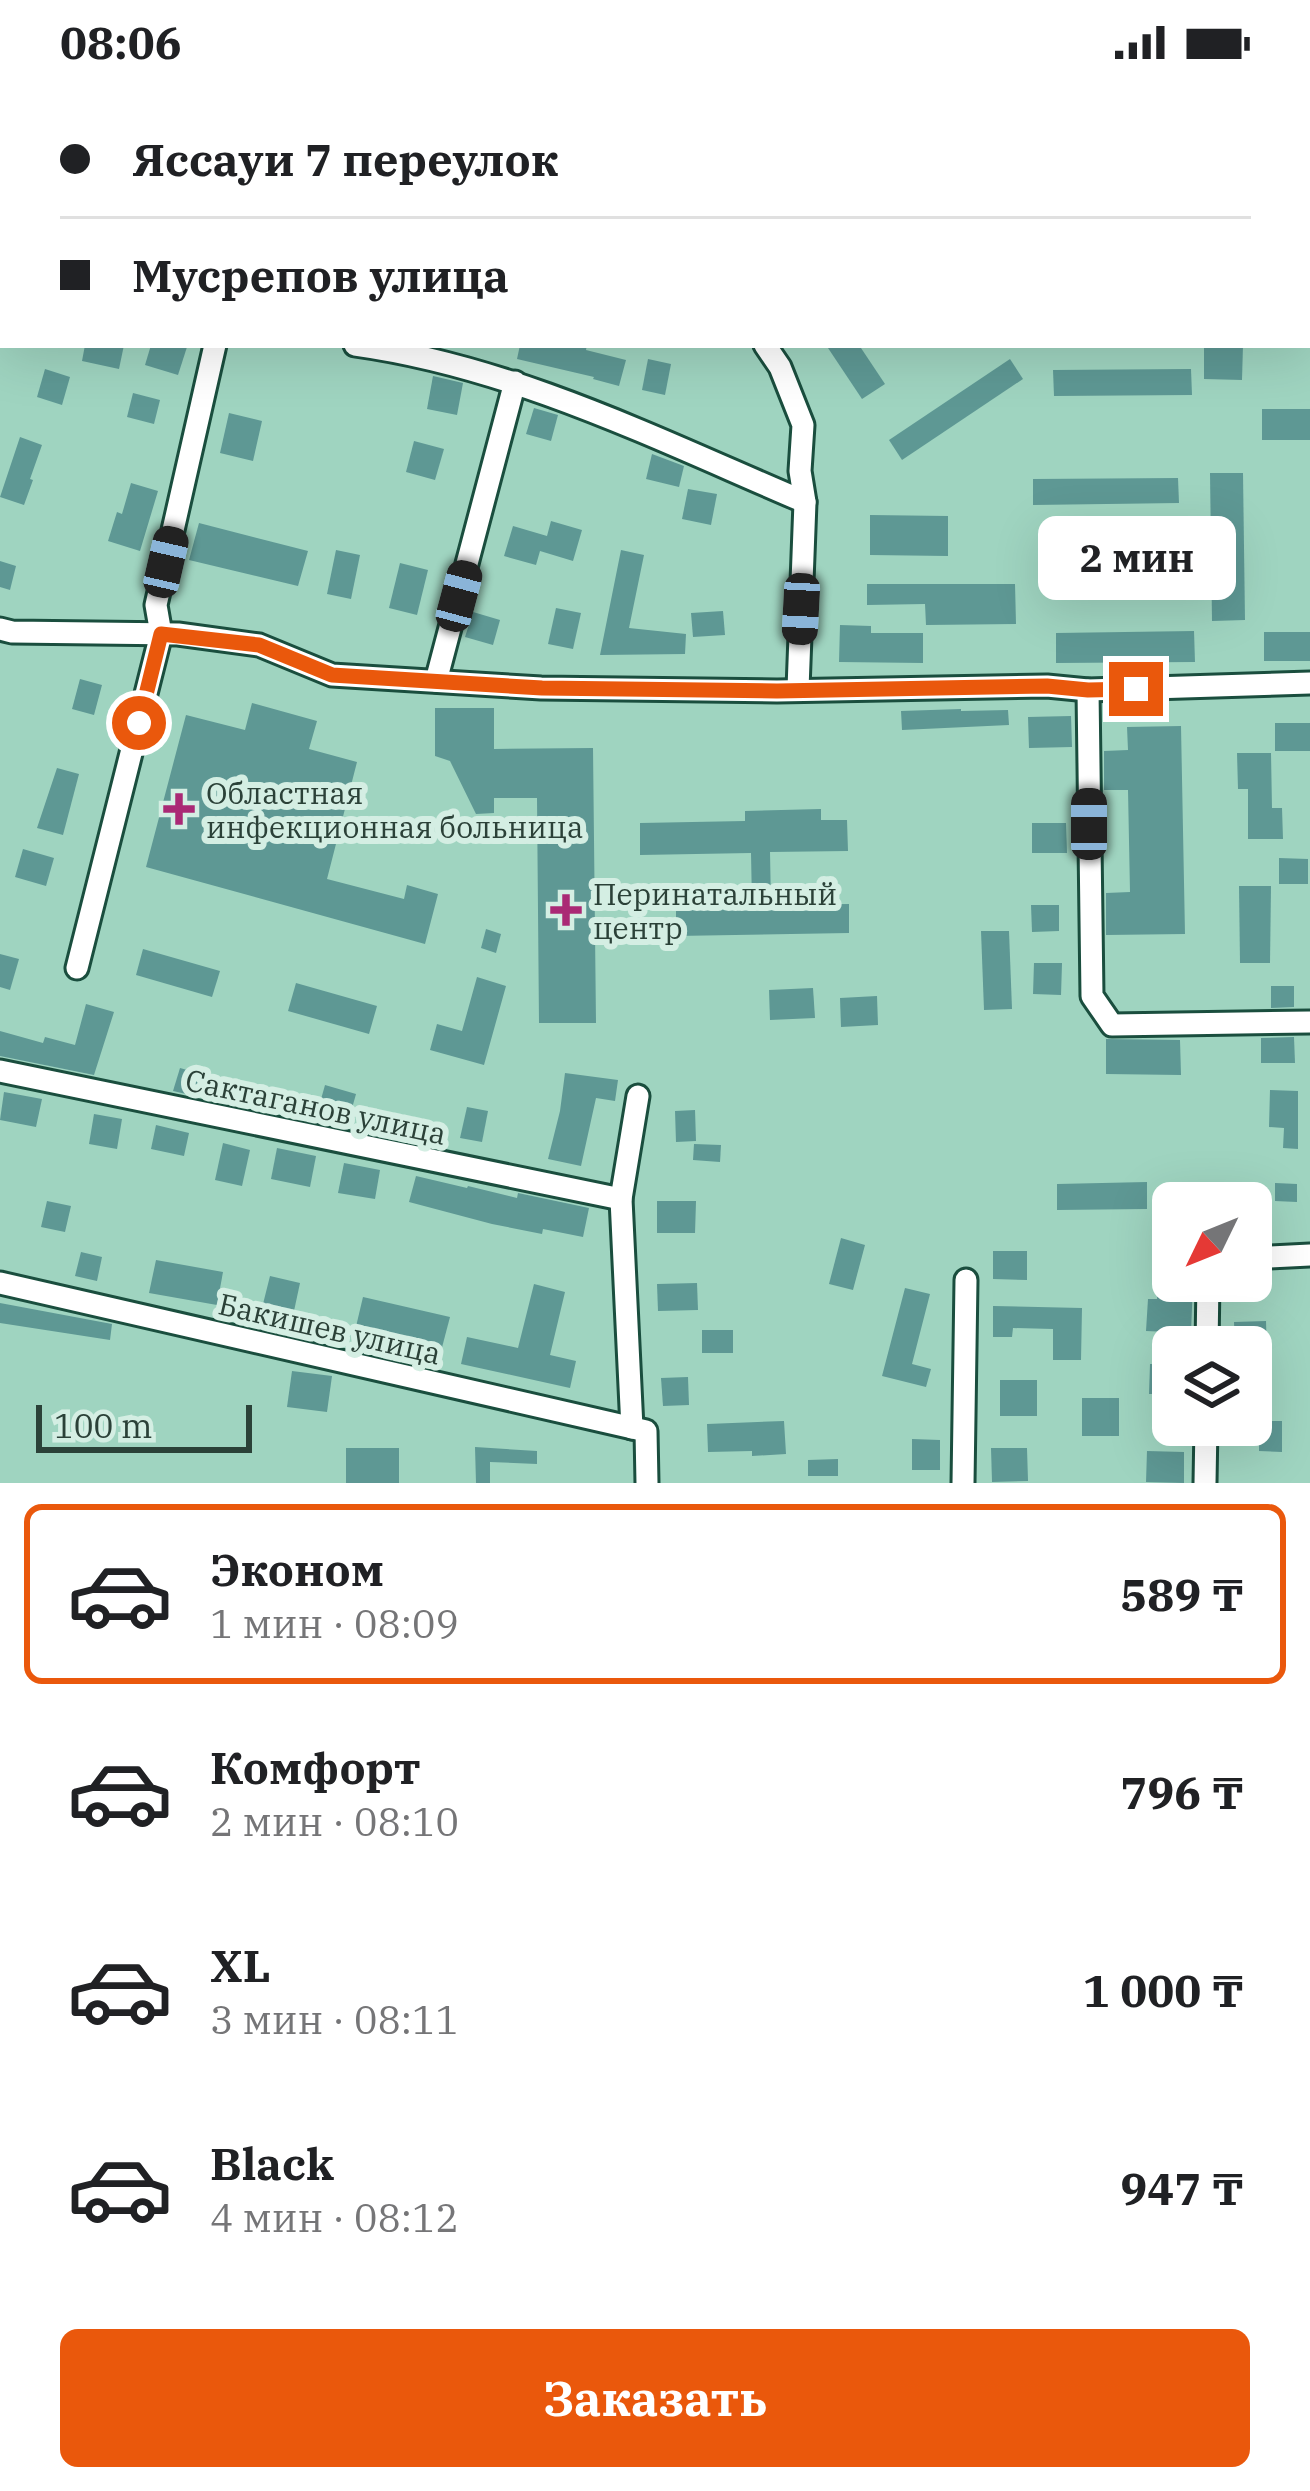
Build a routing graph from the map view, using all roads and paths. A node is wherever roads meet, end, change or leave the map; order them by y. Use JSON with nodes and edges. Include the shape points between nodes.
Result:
{"nodes":[{"id":1,"x":214,"y":348,"type":"edge"},
{"id":2,"x":377,"y":348,"type":"edge"},
{"id":3,"x":767,"y":348,"type":"edge"},
{"id":4,"x":514,"y":382,"type":"junction"},
{"id":5,"x":805,"y":502,"type":"junction"},
{"id":6,"x":0,"y":629,"type":"edge"},
{"id":7,"x":161,"y":634,"type":"junction"},
{"id":8,"x":436,"y":682,"type":"junction"},
{"id":9,"x":1310,"y":683,"type":"edge"},
{"id":10,"x":797,"y":689,"type":"junction"},
{"id":11,"x":1088,"y":690,"type":"junction"},
{"id":12,"x":77,"y":968,"type":"dead end"},
{"id":13,"x":1310,"y":1022,"type":"edge"},
{"id":14,"x":0,"y":1072,"type":"edge"},
{"id":15,"x":638,"y":1096,"type":"dead end"},
{"id":16,"x":621,"y":1199,"type":"junction"},
{"id":17,"x":1310,"y":1256,"type":"edge"},
{"id":18,"x":1272,"y":1257,"type":"edge"},
{"id":19,"x":966,"y":1280,"type":"dead end"},
{"id":20,"x":0,"y":1283,"type":"edge"},
{"id":21,"x":639,"y":1429,"type":"junction"},
{"id":22,"x":1205,"y":1446,"type":"edge"},
{"id":23,"x":646,"y":1483,"type":"edge"},
{"id":24,"x":963,"y":1483,"type":"edge"},
{"id":25,"x":1204,"y":1483,"type":"edge"}],
"edges":[{"from":1,"to":7,"type":"street","via":[[156,605]]},
{"from":2,"to":4,"type":"street"},
{"from":3,"to":5,"type":"street","via":[[802,424]]},
{"from":4,"to":5,"type":"street"},
{"from":4,"to":8,"type":"street"},
{"from":5,"to":10,"type":"street"},
{"from":6,"to":7,"type":"street"},
{"from":7,"to":8,"type":"street","via":[[259,645],[332,675]]},
{"from":7,"to":12,"type":"street"},
{"from":8,"to":10,"type":"street"},
{"from":9,"to":11,"type":"street"},
{"from":10,"to":11,"type":"street"},
{"from":11,"to":13,"type":"street","via":[[1092,996],[1112,1025]]},
{"from":14,"to":16,"type":"street","name":"Сактаганов улица"},
{"from":15,"to":16,"type":"street"},
{"from":16,"to":21,"type":"street"},
{"from":17,"to":18,"type":"street"},
{"from":19,"to":24,"type":"street"},
{"from":20,"to":21,"type":"street","name":"Бакишев улица"},
{"from":21,"to":23,"type":"street"},
{"from":22,"to":25,"type":"street"}]}
